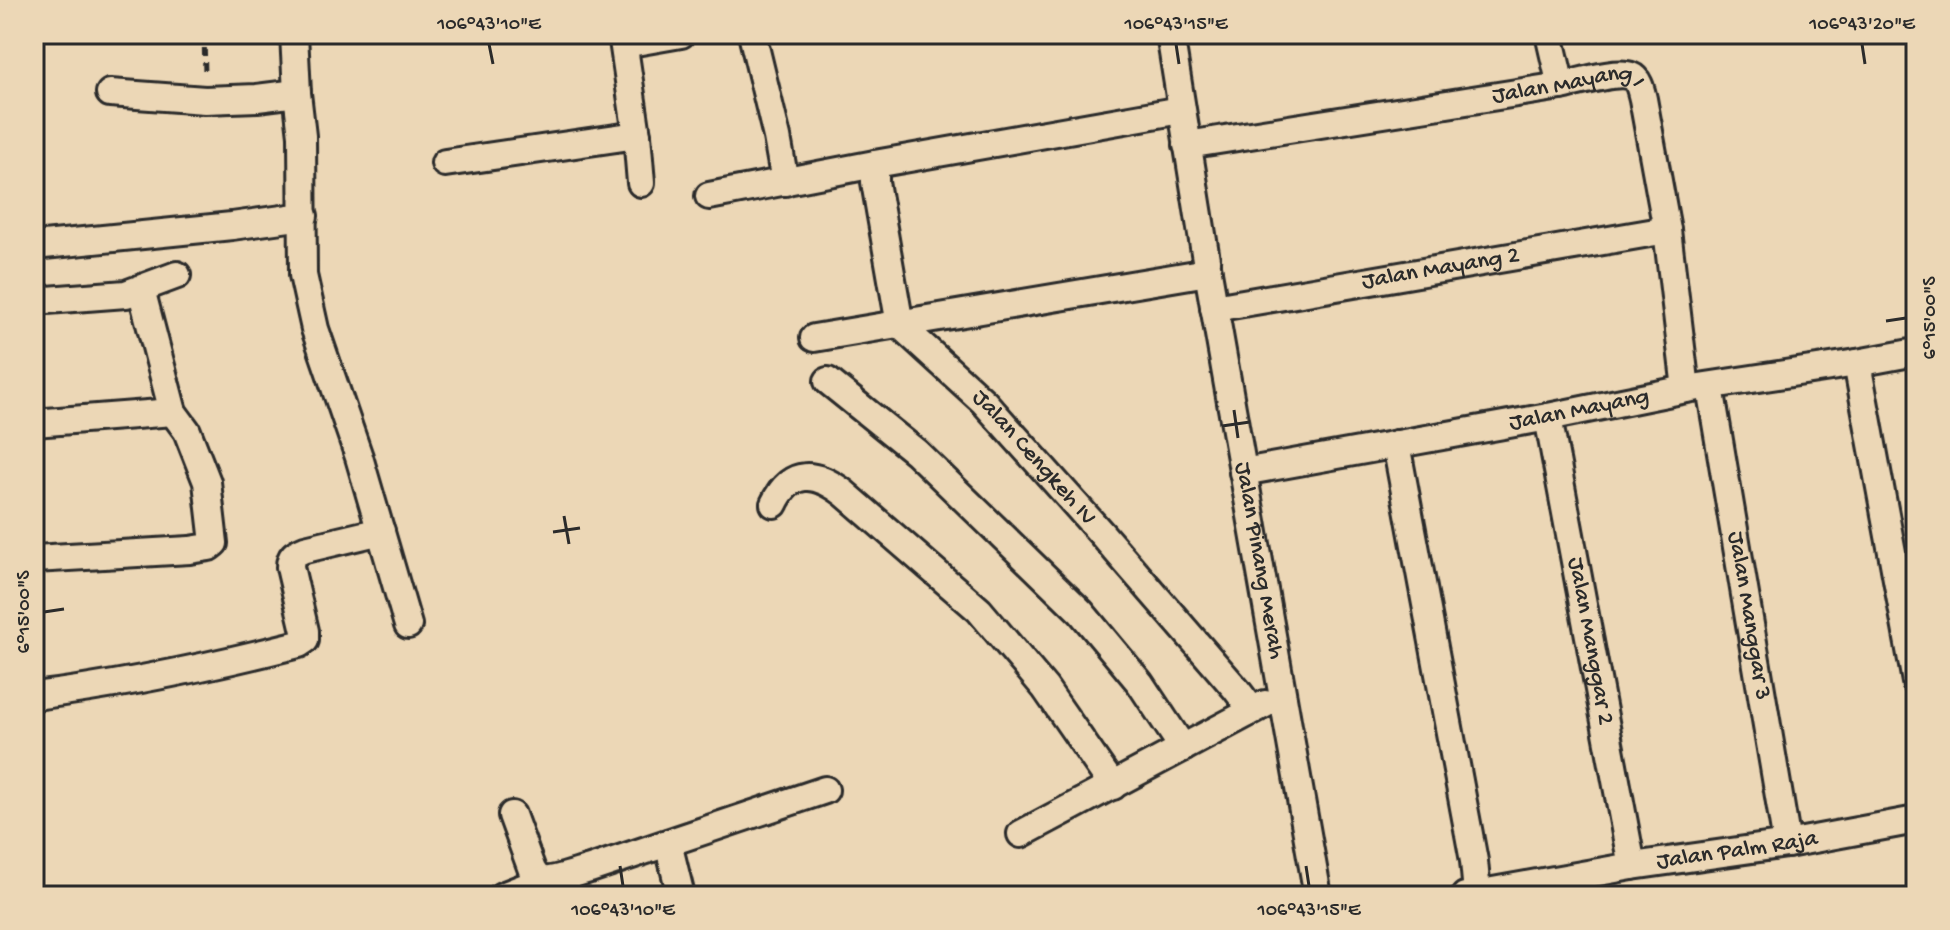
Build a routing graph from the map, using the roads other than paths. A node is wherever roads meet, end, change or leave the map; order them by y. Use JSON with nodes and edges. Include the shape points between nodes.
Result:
{"nodes":[{"id":1,"x":294,"y":34,"type":"edge"},
{"id":2,"x":681,"y":34,"type":"edge"},
{"id":3,"x":752,"y":34,"type":"edge"},
{"id":4,"x":1170,"y":34,"type":"edge"},
{"id":5,"x":1549,"y":34,"type":"edge"},
{"id":6,"x":623,"y":39,"type":"edge"},
{"id":7,"x":1561,"y":86,"type":"junction"},
{"id":8,"x":110,"y":93,"type":"dead end"},
{"id":9,"x":297,"y":93,"type":"junction"},
{"id":10,"x":1181,"y":110,"type":"junction"},
{"id":11,"x":637,"y":135,"type":"junction"},
{"id":12,"x":1187,"y":145,"type":"junction"},
{"id":13,"x":445,"y":163,"type":"dead end"},
{"id":14,"x":875,"y":173,"type":"junction"},
{"id":15,"x":785,"y":182,"type":"junction"},
{"id":16,"x":641,"y":183,"type":"dead end"},
{"id":17,"x":709,"y":196,"type":"dead end"},
{"id":18,"x":304,"y":216,"type":"junction"},
{"id":19,"x":1667,"y":230,"type":"junction"},
{"id":20,"x":34,"y":246,"type":"edge"},
{"id":21,"x":1208,"y":272,"type":"junction"},
{"id":22,"x":177,"y":275,"type":"dead end"},
{"id":23,"x":141,"y":289,"type":"junction"},
{"id":24,"x":34,"y":301,"type":"edge"},
{"id":25,"x":1214,"y":308,"type":"junction"},
{"id":26,"x":900,"y":325,"type":"junction"},
{"id":27,"x":814,"y":338,"type":"dead end"},
{"id":28,"x":1916,"y":352,"type":"edge"},
{"id":29,"x":1857,"y":363,"type":"junction"},
{"id":30,"x":828,"y":381,"type":"dead end"},
{"id":31,"x":1698,"y":388,"type":"junction"},
{"id":32,"x":173,"y":412,"type":"junction"},
{"id":33,"x":1548,"y":417,"type":"junction"},
{"id":34,"x":34,"y":423,"type":"edge"},
{"id":35,"x":1396,"y":444,"type":"junction"},
{"id":36,"x":1243,"y":472,"type":"junction"},
{"id":37,"x":774,"y":504,"type":"dead end"},
{"id":38,"x":381,"y":531,"type":"junction"},
{"id":39,"x":34,"y":559,"type":"edge"},
{"id":40,"x":408,"y":625,"type":"dead end"},
{"id":41,"x":1916,"y":682,"type":"edge"},
{"id":42,"x":1282,"y":694,"type":"junction"},
{"id":43,"x":34,"y":696,"type":"edge"},
{"id":44,"x":1252,"y":710,"type":"junction"},
{"id":45,"x":1183,"y":748,"type":"junction"},
{"id":46,"x":1113,"y":786,"type":"junction"},
{"id":47,"x":825,"y":790,"type":"dead end"},
{"id":48,"x":512,"y":815,"type":"dead end"},
{"id":49,"x":1916,"y":820,"type":"edge"},
{"id":50,"x":1021,"y":834,"type":"dead end"},
{"id":51,"x":668,"y":843,"type":"junction"},
{"id":52,"x":1787,"y":844,"type":"junction"},
{"id":53,"x":1632,"y":866,"type":"junction"},
{"id":54,"x":543,"y":880,"type":"junction"},
{"id":55,"x":1559,"y":888,"type":"edge"},
{"id":56,"x":1471,"y":894,"type":"edge"},
{"id":57,"x":502,"y":896,"type":"edge"},
{"id":58,"x":681,"y":896,"type":"edge"},
{"id":59,"x":1318,"y":896,"type":"edge"}],
"edges":[{"from":1,"to":9,"type":"street"},
{"from":2,"to":6,"type":"street"},
{"from":3,"to":15,"type":"street"},
{"from":4,"to":10,"type":"street","name":"Jalan Pinang Merah"},
{"from":5,"to":7,"type":"street"},
{"from":6,"to":11,"type":"street"},
{"from":7,"to":12,"type":"street","name":"Jalan Mayang I"},
{"from":7,"to":19,"type":"street","name":"Jalan Mayang I","via":[[1615,75],[1637,81]]},
{"from":8,"to":9,"type":"street","via":[[205,100]]},
{"from":9,"to":18,"type":"street"},
{"from":10,"to":12,"type":"street","name":"Jalan Pinang Merah"},
{"from":10,"to":14,"type":"street"},
{"from":11,"to":13,"type":"street"},
{"from":11,"to":16,"type":"street"},
{"from":12,"to":21,"type":"street","name":"Jalan Pinang Merah"},
{"from":14,"to":15,"type":"street"},
{"from":14,"to":26,"type":"street"},
{"from":15,"to":17,"type":"street"},
{"from":18,"to":20,"type":"street"},
{"from":18,"to":38,"type":"street","via":[[303,275],[315,329]]},
{"from":19,"to":25,"type":"street","name":"Jalan Mayang 2"},
{"from":19,"to":31,"type":"street","name":"Jalan Mayang I"},
{"from":21,"to":25,"type":"street","name":"Jalan Pinang Merah"},
{"from":21,"to":26,"type":"street"},
{"from":22,"to":23,"type":"street"},
{"from":23,"to":24,"type":"street"},
{"from":23,"to":32,"type":"street"},
{"from":25,"to":36,"type":"street","name":"Jalan Pinang Merah"},
{"from":26,"to":27,"type":"street"},
{"from":26,"to":44,"type":"street","name":"Jalan Cengkeh IV","via":[[984,402]]},
{"from":28,"to":29,"type":"street","name":"Jalan Mayang"},
{"from":29,"to":31,"type":"street","name":"Jalan Mayang"},
{"from":29,"to":41,"type":"street"},
{"from":30,"to":45,"type":"street","via":[[916,452],[1081,612],[1140,683]]},
{"from":31,"to":33,"type":"street","name":"Jalan Mayang"},
{"from":31,"to":52,"type":"street","name":"Jalan Manggar 3"},
{"from":32,"to":34,"type":"street"},
{"from":32,"to":39,"type":"street","via":[[187,431],[207,482],[214,543],[190,550]]},
{"from":33,"to":35,"type":"street","name":"Jalan Mayang"},
{"from":33,"to":53,"type":"street","name":"Jalan Manggar 2"},
{"from":35,"to":36,"type":"street","name":"Jalan Mayang"},
{"from":35,"to":56,"type":"street","via":[[1474,861]]},
{"from":36,"to":42,"type":"street","name":"Jalan Pinang Merah"},
{"from":37,"to":46,"type":"street","via":[[785,485],[798,477],[825,481],[844,493],[979,610],[1045,688]]},
{"from":38,"to":40,"type":"street"},
{"from":38,"to":43,"type":"street","via":[[294,554],[290,567],[306,638],[299,644]]},
{"from":42,"to":44,"type":"street"},
{"from":42,"to":59,"type":"street","name":"Jalan Pinang Merah"},
{"from":44,"to":45,"type":"street"},
{"from":45,"to":46,"type":"street"},
{"from":46,"to":50,"type":"street"},
{"from":47,"to":51,"type":"street"},
{"from":48,"to":54,"type":"street","via":[[532,870]]},
{"from":49,"to":52,"type":"street","name":"Jalan Palm Raja"},
{"from":51,"to":54,"type":"street"},
{"from":51,"to":58,"type":"street"},
{"from":52,"to":53,"type":"street","name":"Jalan Palm Raja"},
{"from":53,"to":55,"type":"street","name":"Jalan Palm Raja"},
{"from":54,"to":57,"type":"street"},
{"from":55,"to":56,"type":"street","name":"Jalan Palm Raja"}]}
